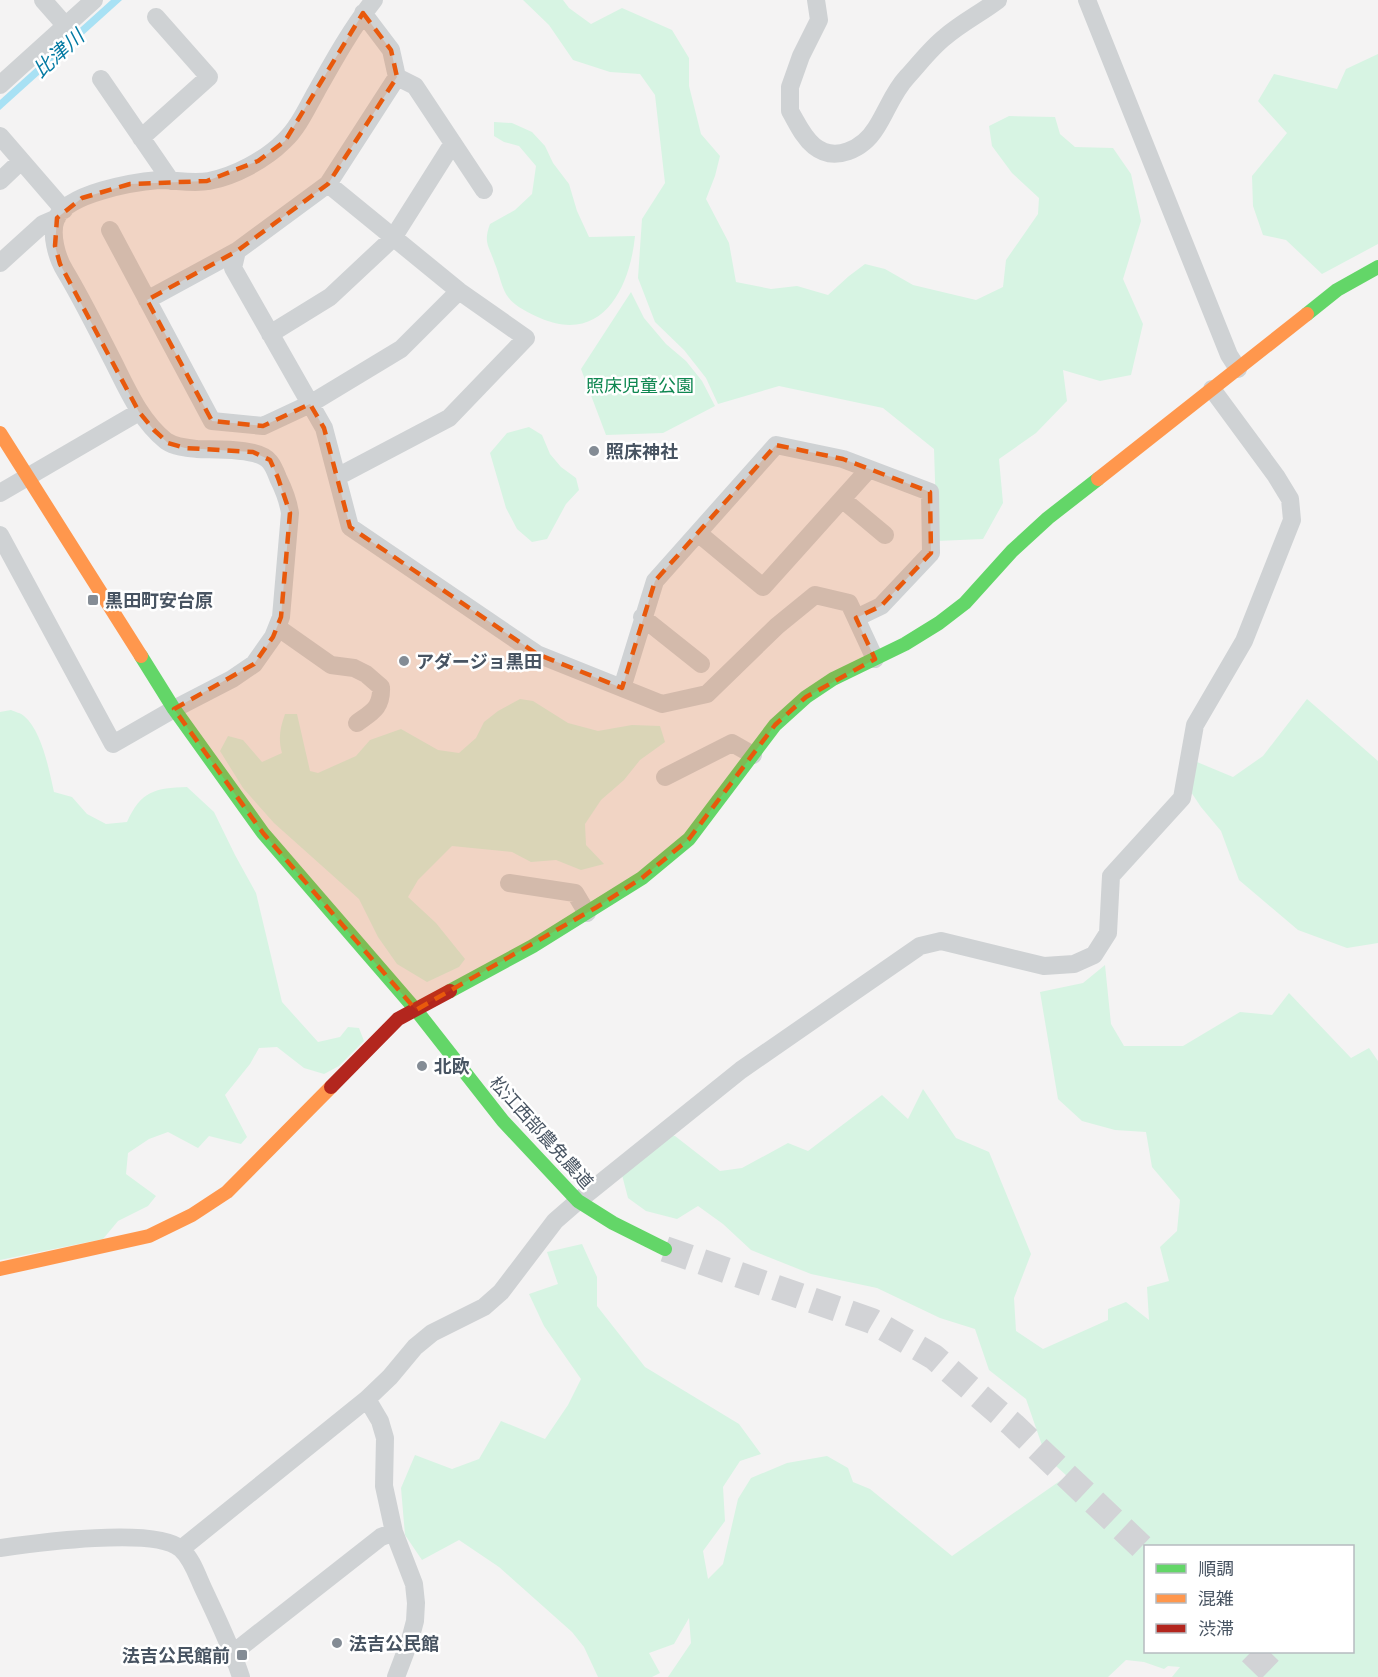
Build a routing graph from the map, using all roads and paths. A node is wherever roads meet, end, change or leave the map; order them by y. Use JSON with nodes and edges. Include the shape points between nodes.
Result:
{"nodes":[{"id":1,"x":43,"y":0,"type":"edge"},
{"id":2,"x":94,"y":0,"type":"edge"},
{"id":3,"x":816,"y":0,"type":"edge"},
{"id":4,"x":998,"y":0,"type":"edge"},
{"id":5,"x":1087,"y":0,"type":"edge"},
{"id":6,"x":368,"y":7,"type":"edge"},
{"id":7,"x":156,"y":17,"type":"dead end"},
{"id":8,"x":65,"y":26,"type":"junction"},
{"id":9,"x":397,"y":77,"type":"junction"},
{"id":10,"x":100,"y":79,"type":"dead end"},
{"id":11,"x":0,"y":85,"type":"edge"},
{"id":12,"x":0,"y":136,"type":"edge"},
{"id":13,"x":141,"y":138,"type":"junction"},
{"id":14,"x":453,"y":143,"type":"junction"},
{"id":15,"x":21,"y":161,"type":"junction"},
{"id":16,"x":171,"y":180,"type":"junction"},
{"id":17,"x":0,"y":181,"type":"edge"},
{"id":18,"x":328,"y":184,"type":"junction"},
{"id":19,"x":484,"y":190,"type":"dead end"},
{"id":20,"x":61,"y":214,"type":"junction"},
{"id":21,"x":110,"y":230,"type":"dead end"},
{"id":22,"x":393,"y":238,"type":"junction"},
{"id":23,"x":237,"y":251,"type":"junction"},
{"id":24,"x":0,"y":262,"type":"edge"},
{"id":25,"x":1378,"y":267,"type":"edge"},
{"id":26,"x":459,"y":291,"type":"junction"},
{"id":27,"x":147,"y":300,"type":"junction"},
{"id":28,"x":270,"y":334,"type":"junction"},
{"id":29,"x":1238,"y":369,"type":"junction"},
{"id":30,"x":1212,"y":389,"type":"junction"},
{"id":31,"x":310,"y":404,"type":"junction"},
{"id":32,"x":139,"y":412,"type":"junction"},
{"id":33,"x":0,"y":434,"type":"edge"},
{"id":34,"x":869,"y":469,"type":"junction"},
{"id":35,"x":27,"y":476,"type":"junction"},
{"id":36,"x":337,"y":477,"type":"junction"},
{"id":37,"x":0,"y":493,"type":"edge"},
{"id":38,"x":842,"y":499,"type":"junction"},
{"id":39,"x":698,"y":533,"type":"junction"},
{"id":40,"x":0,"y":535,"type":"edge"},
{"id":41,"x":885,"y":536,"type":"dead end"},
{"id":42,"x":642,"y":617,"type":"junction"},
{"id":43,"x":856,"y":618,"type":"junction"},
{"id":44,"x":277,"y":627,"type":"junction"},
{"id":45,"x":874,"y":659,"type":"junction"},
{"id":46,"x":701,"y":664,"type":"dead end"},
{"id":47,"x":622,"y":688,"type":"junction"},
{"id":48,"x":174,"y":709,"type":"junction"},
{"id":49,"x":357,"y":723,"type":"dead end"},
{"id":50,"x":753,"y":755,"type":"junction"},
{"id":51,"x":665,"y":777,"type":"dead end"},
{"id":52,"x":509,"y":883,"type":"dead end"},
{"id":53,"x":587,"y":913,"type":"junction"},
{"id":54,"x":416,"y":1010,"type":"junction"},
{"id":55,"x":578,"y":1201,"type":"junction"},
{"id":56,"x":665,"y":1249,"type":"tunnel mouth"},
{"id":57,"x":0,"y":1269,"type":"edge"},
{"id":58,"x":367,"y":1399,"type":"junction"},
{"id":59,"x":394,"y":1532,"type":"junction"},
{"id":60,"x":0,"y":1548,"type":"edge"},
{"id":61,"x":181,"y":1549,"type":"junction"},
{"id":62,"x":232,"y":1650,"type":"junction"},
{"id":63,"x":242,"y":1677,"type":"edge"},
{"id":64,"x":396,"y":1677,"type":"edge"}],
"edges":[{"from":1,"to":8,"type":"street"},
{"from":2,"to":8,"type":"street"},
{"from":3,"to":4,"type":"street","via":[[819,20],[790,87],[789,106],[807,140],[824,152],[838,153],[852,150],[870,136],[893,95],[943,38]]},
{"from":5,"to":29,"type":"street","via":[[1229,355]]},
{"from":6,"to":9,"type":"street","via":[[391,50]]},
{"from":6,"to":16,"type":"street","via":[[285,141],[230,174],[207,181]]},
{"from":7,"to":13,"type":"street","via":[[208,77]]},
{"from":8,"to":11,"type":"street"},
{"from":9,"to":14,"type":"street","via":[[415,86]]},
{"from":9,"to":18,"type":"street"},
{"from":10,"to":13,"type":"street"},
{"from":12,"to":15,"type":"street"},
{"from":13,"to":16,"type":"street"},
{"from":14,"to":19,"type":"street"},
{"from":14,"to":22,"type":"street"},
{"from":15,"to":17,"type":"street"},
{"from":15,"to":20,"type":"street"},
{"from":16,"to":20,"type":"street","via":[[105,189],[82,198]]},
{"from":18,"to":22,"type":"street"},
{"from":18,"to":23,"type":"street"},
{"from":20,"to":24,"type":"street","via":[[43,224]]},
{"from":20,"to":32,"type":"street","via":[[55,227],[60,264]]},
{"from":21,"to":27,"type":"street"},
{"from":22,"to":26,"type":"street"},
{"from":22,"to":28,"type":"street","via":[[330,297]]},
{"from":23,"to":27,"type":"street"},
{"from":23,"to":28,"type":"street","via":[[232,268]]},
{"from":25,"to":29,"type":"street","via":[[1337,290]]},
{"from":26,"to":31,"type":"street","via":[[401,349]]},
{"from":26,"to":36,"type":"street","via":[[526,338],[449,418]]},
{"from":27,"to":31,"type":"street","via":[[212,421],[263,426]]},
{"from":28,"to":31,"type":"street"},
{"from":29,"to":30,"type":"street"},
{"from":30,"to":45,"type":"street","via":[[1048,518],[965,603],[905,644]]},
{"from":30,"to":55,"type":"street","via":[[1276,476],[1290,499],[1292,520],[1244,641],[1195,725],[1182,798],[1111,876],[1108,933],[1094,956],[1074,964],[1044,966],[941,941],[921,946],[741,1070]]},
{"from":31,"to":36,"type":"street","via":[[324,428]]},
{"from":32,"to":35,"type":"street"},
{"from":32,"to":44,"type":"street","via":[[168,443],[185,448],[253,452],[270,460],[290,513]]},
{"from":33,"to":35,"type":"street","name":"松江西部農免農道"},
{"from":34,"to":38,"type":"street"},
{"from":34,"to":39,"type":"street","via":[[843,459],[776,445]]},
{"from":34,"to":43,"type":"street","via":[[930,492],[931,553],[881,606]]},
{"from":35,"to":37,"type":"street"},
{"from":35,"to":48,"type":"street","name":"松江西部農免農道"},
{"from":36,"to":47,"type":"street","via":[[350,527],[537,654]]},
{"from":38,"to":39,"type":"street","via":[[763,587]]},
{"from":38,"to":41,"type":"street"},
{"from":39,"to":42,"type":"street","via":[[655,581]]},
{"from":40,"to":48,"type":"street","via":[[113,744]]},
{"from":42,"to":46,"type":"street"},
{"from":42,"to":47,"type":"street"},
{"from":43,"to":45,"type":"street"},
{"from":43,"to":47,"type":"street","via":[[849,603],[815,595],[707,694],[662,704]]},
{"from":44,"to":48,"type":"street","via":[[254,664]]},
{"from":44,"to":49,"type":"street","via":[[331,665],[354,668],[381,687],[382,699],[374,711]]},
{"from":45,"to":50,"type":"street","via":[[806,697],[775,725]]},
{"from":48,"to":54,"type":"street","name":"松江西部農免農道","via":[[263,833]]},
{"from":50,"to":51,"type":"street","via":[[732,743]]},
{"from":50,"to":53,"type":"street","via":[[689,839],[642,878]]},
{"from":52,"to":53,"type":"street","via":[[575,893]]},
{"from":53,"to":54,"type":"street"},
{"from":54,"to":55,"type":"street","name":"松江西部農免農道","via":[[503,1121]]},
{"from":54,"to":57,"type":"street","via":[[398,1019],[227,1192],[192,1215],[149,1236]]},
{"from":55,"to":56,"type":"street","name":"松江西部農免農道"},
{"from":55,"to":58,"type":"street","via":[[555,1221],[501,1292],[484,1307],[432,1333]]},
{"from":58,"to":59,"type":"street","via":[[385,1438],[384,1486]]},
{"from":58,"to":61,"type":"street"},
{"from":59,"to":62,"type":"street","via":[[381,1537]]},
{"from":59,"to":64,"type":"street","via":[[414,1584],[416,1603],[410,1640]]},
{"from":60,"to":61,"type":"street","via":[[94,1538],[157,1540]]},
{"from":61,"to":62,"type":"street","via":[[189,1557]]},
{"from":62,"to":63,"type":"street"}]}
